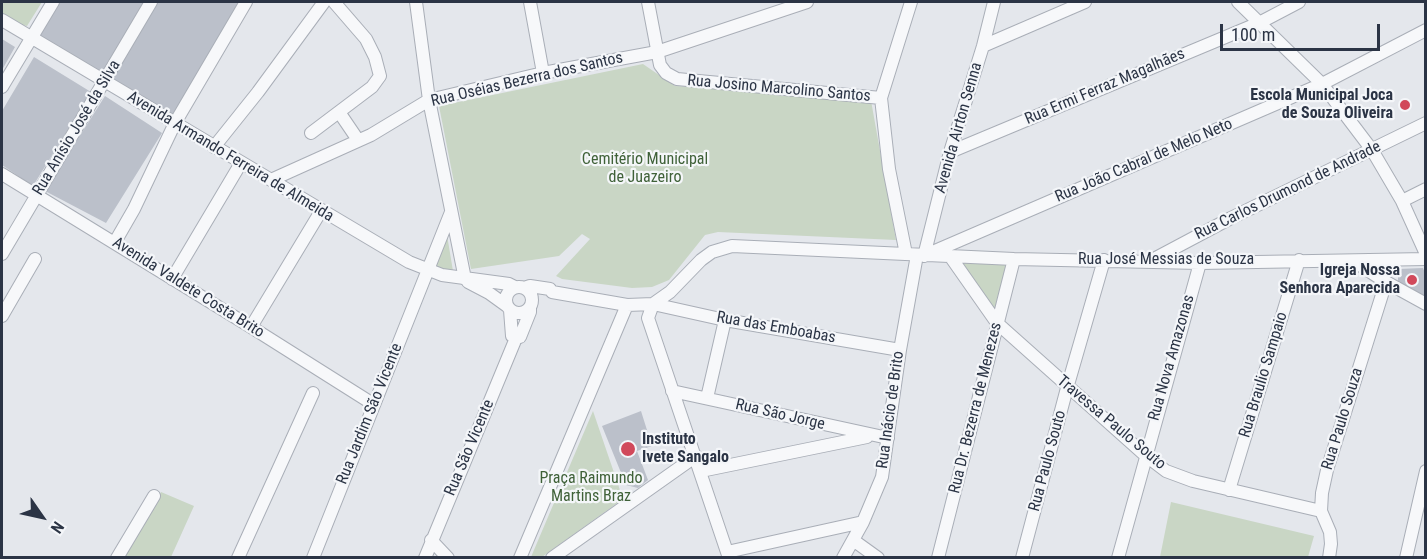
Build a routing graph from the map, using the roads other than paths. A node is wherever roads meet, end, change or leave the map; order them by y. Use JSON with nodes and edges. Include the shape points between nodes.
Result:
{"nodes":[{"id":1,"x":52,"y":2,"type":"edge"},
{"id":2,"x":151,"y":2,"type":"edge"},
{"id":3,"x":246,"y":2,"type":"edge"},
{"id":4,"x":324,"y":2,"type":"edge"},
{"id":5,"x":334,"y":2,"type":"edge"},
{"id":6,"x":416,"y":2,"type":"edge"},
{"id":7,"x":530,"y":2,"type":"edge"},
{"id":8,"x":648,"y":2,"type":"edge"},
{"id":9,"x":807,"y":2,"type":"edge"},
{"id":10,"x":911,"y":2,"type":"edge"},
{"id":11,"x":994,"y":2,"type":"edge"},
{"id":12,"x":1085,"y":2,"type":"edge"},
{"id":13,"x":1238,"y":2,"type":"edge"},
{"id":14,"x":1299,"y":2,"type":"edge"},
{"id":15,"x":2,"y":20,"type":"edge"},
{"id":16,"x":1259,"y":22,"type":"junction"},
{"id":17,"x":1425,"y":30,"type":"edge"},
{"id":18,"x":30,"y":38,"type":"junction"},
{"id":19,"x":982,"y":46,"type":"junction"},
{"id":20,"x":657,"y":52,"type":"junction"},
{"id":21,"x":543,"y":73,"type":"junction"},
{"id":22,"x":104,"y":82,"type":"junction"},
{"id":23,"x":1322,"y":84,"type":"junction"},
{"id":24,"x":2,"y":87,"type":"edge"},
{"id":25,"x":881,"y":98,"type":"junction"},
{"id":26,"x":429,"y":100,"type":"junction"},
{"id":27,"x":339,"y":112,"type":"junction"},
{"id":28,"x":175,"y":123,"type":"junction"},
{"id":29,"x":1425,"y":123,"type":"edge"},
{"id":30,"x":311,"y":133,"type":"dead end"},
{"id":31,"x":358,"y":141,"type":"junction"},
{"id":32,"x":214,"y":147,"type":"junction"},
{"id":33,"x":1372,"y":150,"type":"junction"},
{"id":34,"x":950,"y":152,"type":"junction"},
{"id":35,"x":241,"y":164,"type":"junction"},
{"id":36,"x":2,"y":174,"type":"edge"},
{"id":37,"x":271,"y":180,"type":"junction"},
{"id":38,"x":1425,"y":189,"type":"edge"},
{"id":39,"x":36,"y":195,"type":"junction"},
{"id":40,"x":1402,"y":201,"type":"junction"},
{"id":41,"x":321,"y":211,"type":"junction"},
{"id":42,"x":451,"y":212,"type":"junction"},
{"id":43,"x":115,"y":242,"type":"junction"},
{"id":44,"x":2,"y":254,"type":"edge"},
{"id":45,"x":1425,"y":254,"type":"edge"},
{"id":46,"x":916,"y":255,"type":"junction"},
{"id":47,"x":950,"y":256,"type":"junction"},
{"id":48,"x":35,"y":259,"type":"dead end"},
{"id":49,"x":1014,"y":259,"type":"junction"},
{"id":50,"x":1104,"y":260,"type":"junction"},
{"id":51,"x":1151,"y":260,"type":"junction"},
{"id":52,"x":1299,"y":260,"type":"junction"},
{"id":53,"x":1425,"y":260,"type":"edge"},
{"id":54,"x":1354,"y":262,"type":"junction"},
{"id":55,"x":1200,"y":263,"type":"junction"},
{"id":56,"x":427,"y":270,"type":"junction"},
{"id":57,"x":172,"y":279,"type":"junction"},
{"id":58,"x":465,"y":279,"type":"junction"},
{"id":59,"x":1386,"y":282,"type":"junction"},
{"id":60,"x":519,"y":287,"type":"junction"},
{"id":61,"x":552,"y":291,"type":"junction"},
{"id":62,"x":653,"y":304,"type":"junction"},
{"id":63,"x":1425,"y":304,"type":"edge"},
{"id":64,"x":531,"y":305,"type":"junction"},
{"id":65,"x":627,"y":305,"type":"junction"},
{"id":66,"x":508,"y":308,"type":"junction"},
{"id":67,"x":2,"y":316,"type":"edge"},
{"id":68,"x":725,"y":320,"type":"junction"},
{"id":69,"x":997,"y":323,"type":"junction"},
{"id":70,"x":251,"y":327,"type":"junction"},
{"id":71,"x":516,"y":338,"type":"junction"},
{"id":72,"x":900,"y":350,"type":"junction"},
{"id":73,"x":1067,"y":388,"type":"junction"},
{"id":74,"x":672,"y":391,"type":"junction"},
{"id":75,"x":313,"y":393,"type":"dead end"},
{"id":76,"x":707,"y":398,"type":"junction"},
{"id":77,"x":373,"y":404,"type":"junction"},
{"id":78,"x":871,"y":436,"type":"junction"},
{"id":79,"x":888,"y":438,"type":"junction"},
{"id":80,"x":1145,"y":455,"type":"junction"},
{"id":81,"x":696,"y":456,"type":"junction"},
{"id":82,"x":701,"y":471,"type":"junction"},
{"id":83,"x":1425,"y":471,"type":"edge"},
{"id":84,"x":1229,"y":490,"type":"junction"},
{"id":85,"x":154,"y":496,"type":"dead end"},
{"id":86,"x":1321,"y":511,"type":"junction"},
{"id":87,"x":863,"y":522,"type":"junction"},
{"id":88,"x":431,"y":540,"type":"junction"},
{"id":89,"x":853,"y":540,"type":"junction"},
{"id":90,"x":728,"y":555,"type":"edge"},
{"id":91,"x":117,"y":558,"type":"edge"},
{"id":92,"x":238,"y":558,"type":"edge"},
{"id":93,"x":314,"y":558,"type":"edge"},
{"id":94,"x":425,"y":558,"type":"edge"},
{"id":95,"x":448,"y":558,"type":"edge"},
{"id":96,"x":520,"y":558,"type":"edge"},
{"id":97,"x":552,"y":558,"type":"edge"},
{"id":98,"x":843,"y":558,"type":"edge"},
{"id":99,"x":878,"y":558,"type":"edge"},
{"id":100,"x":938,"y":558,"type":"edge"},
{"id":101,"x":1022,"y":558,"type":"edge"},
{"id":102,"x":1118,"y":558,"type":"edge"},
{"id":103,"x":1329,"y":558,"type":"edge"},
{"id":104,"x":1406,"y":558,"type":"edge"}],
"edges":[{"from":1,"to":18,"type":"street"},
{"from":2,"to":22,"type":"street","name":"Rua Anísio José da Silva"},
{"from":3,"to":28,"type":"street"},
{"from":4,"to":32,"type":"street"},
{"from":5,"to":27,"type":"street","via":[[366,39],[380,72],[372,87]]},
{"from":6,"to":26,"type":"street"},
{"from":7,"to":21,"type":"street"},
{"from":8,"to":20,"type":"street"},
{"from":9,"to":20,"type":"street","name":"Rua Oséias Bezerra dos Santos"},
{"from":10,"to":25,"type":"street"},
{"from":11,"to":19,"type":"street","name":"Avenida Airton Senna"},
{"from":12,"to":19,"type":"street"},
{"from":13,"to":16,"type":"street"},
{"from":14,"to":16,"type":"street","name":"Rua Ermi Ferraz Magalhães"},
{"from":15,"to":18,"type":"street","name":"Avenida Armando Ferreira de Almeida"},
{"from":16,"to":23,"type":"street"},
{"from":16,"to":34,"type":"street","name":"Rua Ermi Ferraz Magalhães"},
{"from":17,"to":23,"type":"street","name":"Rua João Cabral de Melo Neto"},
{"from":18,"to":22,"type":"street","name":"Avenida Armando Ferreira de Almeida"},
{"from":18,"to":24,"type":"street"},
{"from":19,"to":34,"type":"street","name":"Avenida Airton Senna"},
{"from":20,"to":21,"type":"street","name":"Rua Oséias Bezerra dos Santos"},
{"from":20,"to":25,"type":"street","name":"Rua Josino Marcolino Santos","via":[[660,65],[677,79]]},
{"from":21,"to":26,"type":"street","name":"Rua Oséias Bezerra dos Santos"},
{"from":22,"to":28,"type":"street","name":"Avenida Armando Ferreira de Almeida"},
{"from":22,"to":39,"type":"street","name":"Rua Anísio José da Silva"},
{"from":23,"to":33,"type":"street"},
{"from":23,"to":46,"type":"street","name":"Rua João Cabral de Melo Neto"},
{"from":25,"to":46,"type":"street","via":[[889,169]]},
{"from":26,"to":31,"type":"street","name":"Rua Oséias Bezerra dos Santos"},
{"from":26,"to":42,"type":"street"},
{"from":27,"to":30,"type":"street"},
{"from":27,"to":31,"type":"street"},
{"from":28,"to":32,"type":"street","name":"Avenida Armando Ferreira de Almeida"},
{"from":28,"to":43,"type":"street"},
{"from":29,"to":33,"type":"street","name":"Rua Carlos Drumond de Andrade"},
{"from":31,"to":37,"type":"street","name":"Rua Oséias Bezerra dos Santos"},
{"from":32,"to":35,"type":"street","name":"Avenida Armando Ferreira de Almeida"},
{"from":33,"to":40,"type":"street"},
{"from":33,"to":51,"type":"street","name":"Rua Carlos Drumond de Andrade"},
{"from":34,"to":46,"type":"street","name":"Avenida Airton Senna"},
{"from":35,"to":37,"type":"street","name":"Avenida Armando Ferreira de Almeida"},
{"from":35,"to":57,"type":"street"},
{"from":36,"to":39,"type":"street","name":"Avenida Valdete Costa Brito"},
{"from":37,"to":41,"type":"street","name":"Avenida Armando Ferreira de Almeida"},
{"from":38,"to":40,"type":"street"},
{"from":39,"to":43,"type":"street","name":"Avenida Valdete Costa Brito"},
{"from":39,"to":44,"type":"street","name":"Rua Anísio José da Silva"},
{"from":40,"to":45,"type":"street"},
{"from":41,"to":56,"type":"street","name":"Avenida Armando Ferreira de Almeida"},
{"from":41,"to":70,"type":"street"},
{"from":42,"to":56,"type":"street","name":"Rua Jardim São Vicente"},
{"from":42,"to":58,"type":"street"},
{"from":43,"to":57,"type":"street","name":"Avenida Valdete Costa Brito"},
{"from":46,"to":47,"type":"street","name":"Rua José Messias de Souza"},
{"from":46,"to":62,"type":"street","name":"Rua José Messias de Souza","via":[[732,246],[701,260]]},
{"from":46,"to":72,"type":"street","name":"Rua Inácio de Brito"},
{"from":47,"to":49,"type":"street","name":"Rua José Messias de Souza"},
{"from":47,"to":69,"type":"street","name":"Travessa Paulo Souto"},
{"from":48,"to":67,"type":"street"},
{"from":49,"to":50,"type":"street","name":"Rua José Messias de Souza"},
{"from":49,"to":69,"type":"street","name":"Rua Dr. Bezerra de Menezes"},
{"from":50,"to":51,"type":"street","name":"Rua José Messias de Souza"},
{"from":50,"to":73,"type":"street","name":"Rua Paulo Souto"},
{"from":51,"to":55,"type":"street","name":"Rua José Messias de Souza"},
{"from":52,"to":54,"type":"street","name":"Rua José Messias de Souza"},
{"from":52,"to":55,"type":"street","name":"Rua José Messias de Souza"},
{"from":52,"to":84,"type":"street","name":"Rua Braulio Sampaio"},
{"from":53,"to":54,"type":"street","name":"Rua José Messias de Souza"},
{"from":54,"to":59,"type":"street"},
{"from":55,"to":80,"type":"street","name":"Rua Nova Amazonas"},
{"from":56,"to":58,"type":"street","name":"Avenida Armando Ferreira de Almeida"},
{"from":56,"to":77,"type":"street","name":"Rua Jardim São Vicente"},
{"from":57,"to":70,"type":"street","name":"Avenida Valdete Costa Brito"},
{"from":58,"to":60,"type":"street"},
{"from":58,"to":66,"type":"street"},
{"from":59,"to":63,"type":"street"},
{"from":59,"to":86,"type":"street","name":"Rua Paulo Souza","via":[[1327,470]]},
{"from":60,"to":61,"type":"street"},
{"from":60,"to":64,"type":"street","via":[[531,294]]},
{"from":60,"to":66,"type":"street","via":[[507,293]]},
{"from":61,"to":64,"type":"street"},
{"from":61,"to":65,"type":"street","name":"Rua das Emboabas"},
{"from":62,"to":65,"type":"street","name":"Rua das Emboabas"},
{"from":62,"to":68,"type":"street","name":"Rua das Emboabas"},
{"from":62,"to":74,"type":"street","via":[[648,318]]},
{"from":64,"to":66,"type":"street","via":[[518,314]]},
{"from":64,"to":71,"type":"street","name":"Rua São Vicente","via":[[520,337]]},
{"from":65,"to":96,"type":"street"},
{"from":66,"to":71,"type":"street","via":[[512,336]]},
{"from":68,"to":72,"type":"street","name":"Rua das Emboabas"},
{"from":68,"to":76,"type":"street"},
{"from":69,"to":73,"type":"street","name":"Travessa Paulo Souto"},
{"from":69,"to":100,"type":"street","name":"Rua Dr. Bezerra de Menezes"},
{"from":70,"to":77,"type":"street","name":"Avenida Valdete Costa Brito"},
{"from":71,"to":88,"type":"street","name":"Rua São Vicente"},
{"from":72,"to":79,"type":"street","name":"Rua Inácio de Brito"},
{"from":73,"to":80,"type":"street","name":"Travessa Paulo Souto"},
{"from":73,"to":101,"type":"street","name":"Rua Paulo Souto"},
{"from":74,"to":76,"type":"street","name":"Rua São Jorge"},
{"from":74,"to":81,"type":"street"},
{"from":75,"to":92,"type":"street"},
{"from":76,"to":78,"type":"street","name":"Rua São Jorge"},
{"from":77,"to":93,"type":"street","name":"Rua Jardim São Vicente"},
{"from":78,"to":79,"type":"street","name":"Rua São Jorge"},
{"from":78,"to":82,"type":"street"},
{"from":79,"to":87,"type":"street","name":"Rua Inácio de Brito","via":[[882,477]]},
{"from":80,"to":84,"type":"street","name":"Travessa Paulo Souto","via":[[1178,477]]},
{"from":80,"to":102,"type":"street","name":"Rua Nova Amazonas"},
{"from":81,"to":82,"type":"street"},
{"from":81,"to":97,"type":"street"},
{"from":82,"to":90,"type":"street"},
{"from":83,"to":104,"type":"street"},
{"from":84,"to":86,"type":"street","name":"Travessa Paulo Souto"},
{"from":85,"to":91,"type":"street"},
{"from":86,"to":103,"type":"street","name":"Rua Paulo Souza","via":[[1330,532]]},
{"from":87,"to":89,"type":"street","name":"Rua Inácio de Brito"},
{"from":87,"to":90,"type":"street"},
{"from":88,"to":94,"type":"street","name":"Rua São Vicente"},
{"from":88,"to":95,"type":"street"},
{"from":89,"to":98,"type":"street","name":"Rua Inácio de Brito"},
{"from":89,"to":99,"type":"street"}]}
